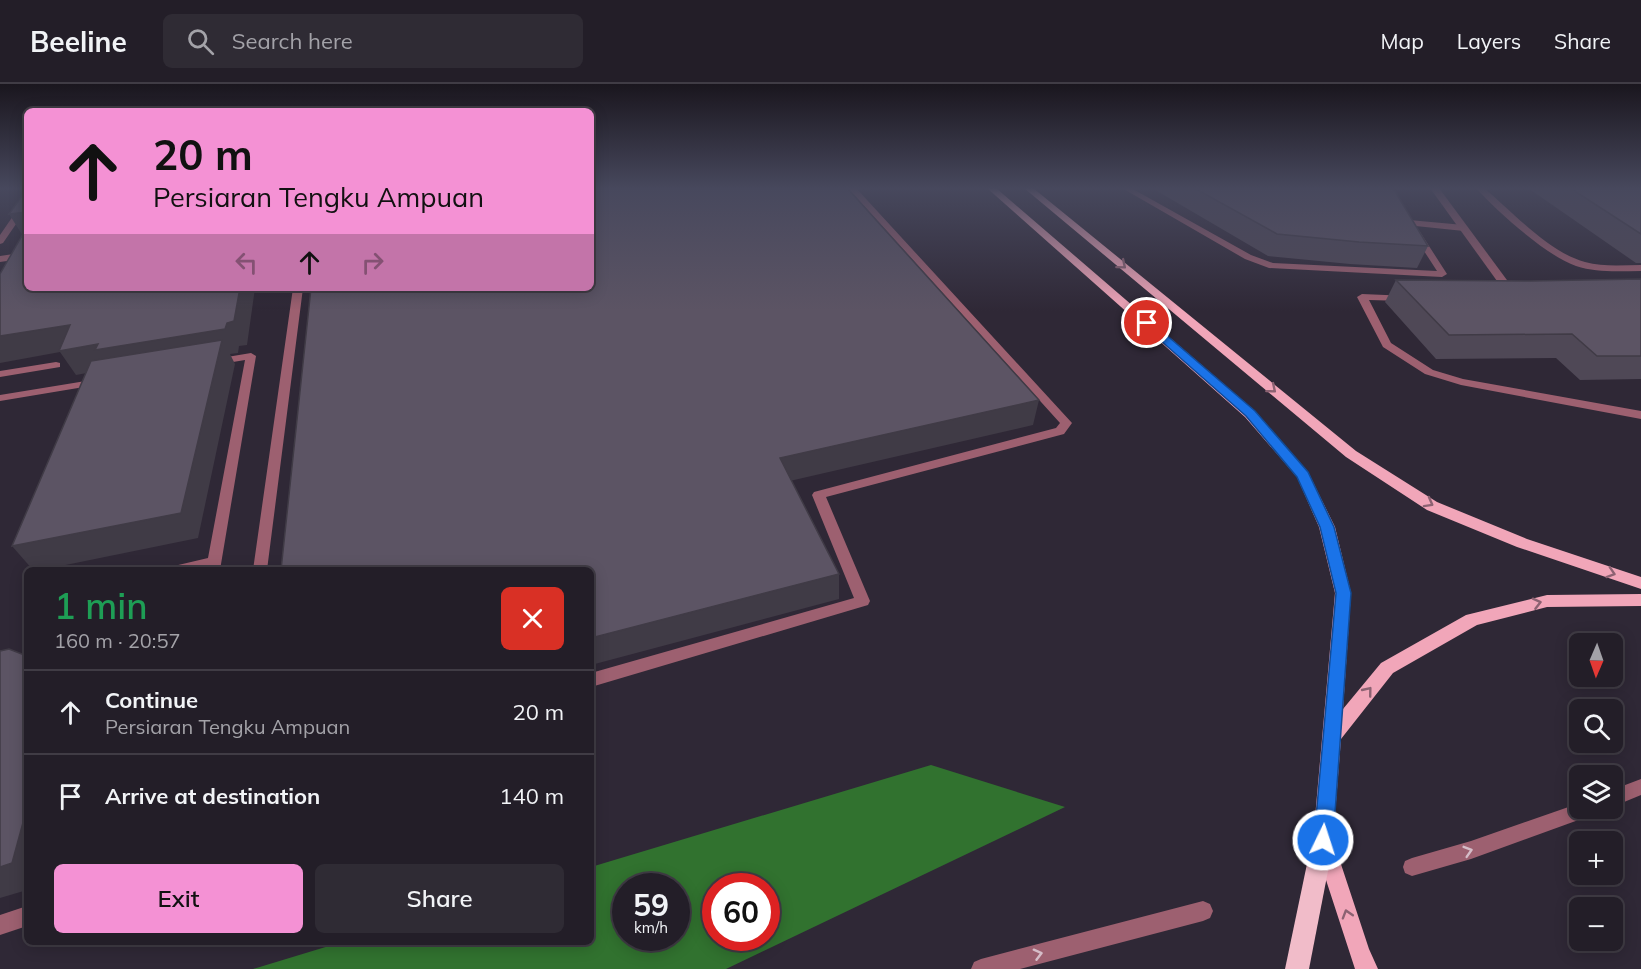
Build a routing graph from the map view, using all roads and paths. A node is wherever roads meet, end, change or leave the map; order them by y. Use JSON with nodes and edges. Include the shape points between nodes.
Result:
{"nodes":[{"id":1,"x":890,"y":229,"type":"edge"},
{"id":2,"x":1038,"y":229,"type":"edge"},
{"id":3,"x":1078,"y":229,"type":"edge"},
{"id":4,"x":1199,"y":229,"type":"edge"},
{"id":5,"x":1413,"y":229,"type":"edge"},
{"id":6,"x":1465,"y":229,"type":"edge"},
{"id":7,"x":1530,"y":229,"type":"edge"},
{"id":8,"x":24,"y":255,"type":"edge"},
{"id":9,"x":0,"y":259,"type":"edge"},
{"id":10,"x":1641,"y":268,"type":"edge"},
{"id":11,"x":298,"y":291,"type":"edge"},
{"id":12,"x":1421,"y":298,"type":"edge"},
{"id":13,"x":1515,"y":299,"type":"edge"},
{"id":14,"x":205,"y":363,"type":"edge"},
{"id":15,"x":56,"y":365,"type":"dead end"},
{"id":16,"x":0,"y":374,"type":"edge"},
{"id":17,"x":114,"y":379,"type":"edge"},
{"id":18,"x":0,"y":398,"type":"edge"},
{"id":19,"x":1641,"y":415,"type":"edge"},
{"id":20,"x":213,"y":566,"type":"edge"},
{"id":21,"x":260,"y":567,"type":"edge"},
{"id":22,"x":1641,"y":583,"type":"edge"},
{"id":23,"x":1641,"y":600,"type":"edge"},
{"id":24,"x":594,"y":679,"type":"edge"},
{"id":25,"x":1332,"y":737,"type":"junction"},
{"id":26,"x":1641,"y":788,"type":"edge"},
{"id":27,"x":1623,"y":795,"type":"edge"},
{"id":28,"x":1569,"y":815,"type":"edge"},
{"id":29,"x":1323,"y":840,"type":"junction"},
{"id":30,"x":1412,"y":867,"type":"dead end"},
{"id":31,"x":1203,"y":911,"type":"dead end"},
{"id":32,"x":24,"y":917,"type":"edge"},
{"id":33,"x":0,"y":925,"type":"edge"},
{"id":34,"x":981,"y":969,"type":"edge"},
{"id":35,"x":1297,"y":969,"type":"edge"},
{"id":36,"x":1367,"y":969,"type":"edge"}],
"edges":[{"from":1,"to":24,"type":"lane","via":[[1066,423],[1060,431],[819,495],[863,601]]},
{"from":2,"to":25,"type":"main road","via":[[1250,414],[1303,475],[1327,527],[1343,593]]},
{"from":3,"to":22,"type":"main road","one_way":true,"via":[[1351,454],[1432,506],[1522,543]]},
{"from":4,"to":5,"type":"lane","via":[[1272,266],[1442,274]]},
{"from":6,"to":13,"type":"street"},
{"from":7,"to":10,"type":"lane","via":[[1562,256],[1579,264]]},
{"from":8,"to":9,"type":"lane"},
{"from":11,"to":21,"type":"lane"},
{"from":12,"to":19,"type":"lane","via":[[1362,297],[1387,345],[1429,372],[1461,382]]},
{"from":14,"to":20,"type":"lane","via":[[250,356]]},
{"from":15,"to":16,"type":"lane"},
{"from":17,"to":18,"type":"lane"},
{"from":25,"to":23,"type":"main road","one_way":true,"via":[[1387,668],[1472,620],[1546,601]]},
{"from":25,"to":29,"type":"main road"},
{"from":26,"to":27,"type":"lane"},
{"from":30,"to":28,"type":"lane","one_way":true},
{"from":29,"to":35,"type":"highway"},
{"from":36,"to":29,"type":"main road","one_way":true},
{"from":34,"to":31,"type":"lane","one_way":true},
{"from":32,"to":33,"type":"lane"}]}
